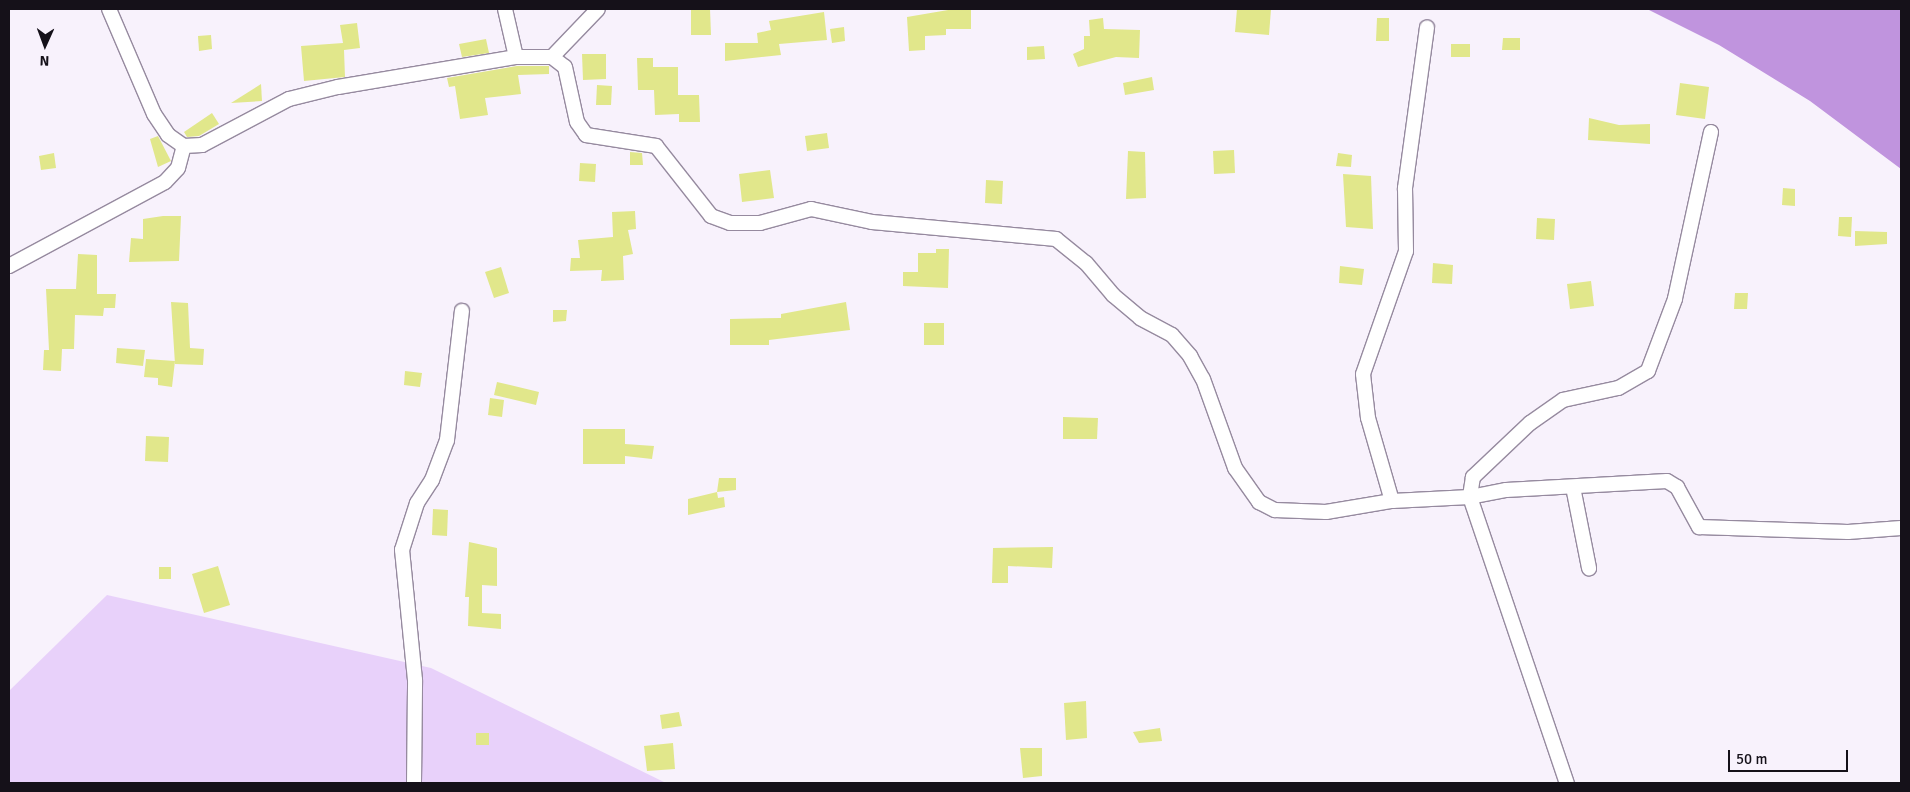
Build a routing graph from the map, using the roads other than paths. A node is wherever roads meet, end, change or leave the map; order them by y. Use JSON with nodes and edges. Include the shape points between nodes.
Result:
{"nodes":[{"id":1,"x":110,"y":9,"type":"edge"},
{"id":2,"x":505,"y":9,"type":"edge"},
{"id":3,"x":598,"y":9,"type":"edge"},
{"id":4,"x":1426,"y":28,"type":"dead end"},
{"id":5,"x":516,"y":57,"type":"junction"},
{"id":6,"x":552,"y":57,"type":"junction"},
{"id":7,"x":1711,"y":132,"type":"dead end"},
{"id":8,"x":184,"y":146,"type":"junction"},
{"id":9,"x":9,"y":266,"type":"edge"},
{"id":10,"x":462,"y":310,"type":"dead end"},
{"id":11,"x":1573,"y":487,"type":"junction"},
{"id":12,"x":1470,"y":498,"type":"junction"},
{"id":13,"x":1392,"y":501,"type":"junction"},
{"id":14,"x":1901,"y":528,"type":"edge"},
{"id":15,"x":1589,"y":568,"type":"dead end"},
{"id":16,"x":414,"y":783,"type":"edge"},
{"id":17,"x":1567,"y":783,"type":"edge"}],
"edges":[{"from":1,"to":8,"type":"street","via":[[154,114],[168,136]]},
{"from":2,"to":5,"type":"street"},
{"from":3,"to":6,"type":"street"},
{"from":4,"to":13,"type":"street","via":[[1405,188],[1406,251],[1363,374],[1368,418]]},
{"from":5,"to":6,"type":"street"},
{"from":5,"to":8,"type":"street","via":[[378,78],[289,99],[202,145]]},
{"from":6,"to":13,"type":"street","via":[[565,67],[573,85],[578,122],[586,135],[656,146],[711,216],[730,223],[760,223],[811,209],[872,222],[1056,239],[1086,262],[1112,295],[1140,318],[1172,335],[1190,356],[1235,468],[1259,502],[1275,510],[1326,512]]},
{"from":7,"to":12,"type":"street","via":[[1675,299],[1648,371],[1618,388],[1563,400],[1530,423],[1472,477]]},
{"from":8,"to":9,"type":"street","via":[[178,168],[165,182]]},
{"from":10,"to":16,"type":"street","via":[[447,440],[414,511],[402,550],[415,680]]},
{"from":11,"to":12,"type":"street","via":[[1506,490]]},
{"from":11,"to":14,"type":"street","via":[[1673,482],[1695,522],[1707,528],[1848,532]]},
{"from":11,"to":15,"type":"street"},
{"from":12,"to":13,"type":"street"},
{"from":12,"to":17,"type":"street"}]}
